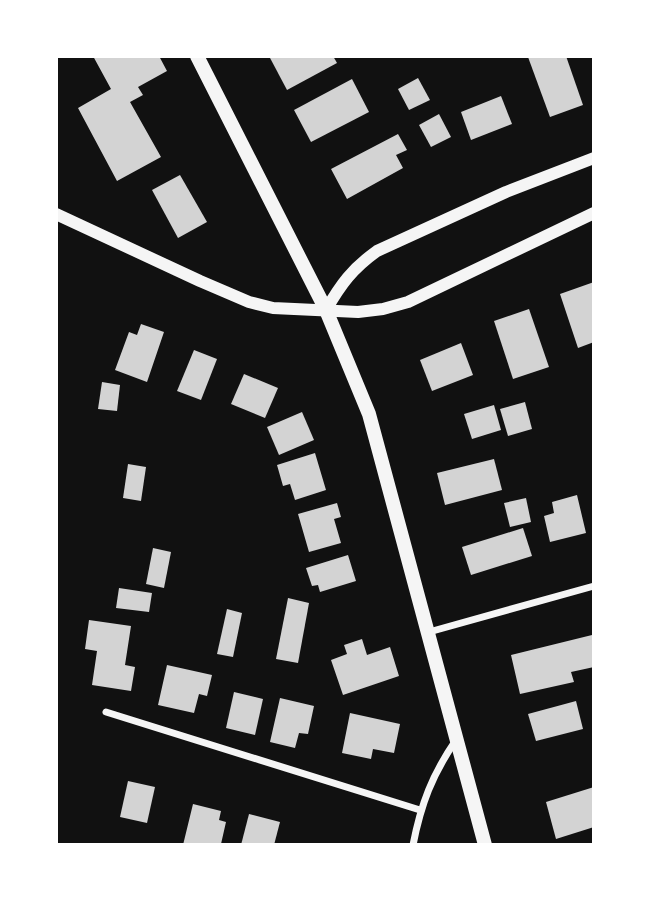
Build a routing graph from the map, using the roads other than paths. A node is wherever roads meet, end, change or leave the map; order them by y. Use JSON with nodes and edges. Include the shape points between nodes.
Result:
{"nodes":[{"id":1,"x":197,"y":56,"type":"edge"},
{"id":2,"x":594,"y":159,"type":"edge"},
{"id":3,"x":594,"y":213,"type":"edge"},
{"id":4,"x":56,"y":214,"type":"edge"},
{"id":5,"x":326,"y":310,"type":"junction"},
{"id":6,"x":594,"y":586,"type":"edge"},
{"id":7,"x":429,"y":632,"type":"junction"},
{"id":8,"x":106,"y":712,"type":"dead end"},
{"id":9,"x":457,"y":738,"type":"junction"},
{"id":10,"x":420,"y":810,"type":"junction"},
{"id":11,"x":413,"y":845,"type":"edge"},
{"id":12,"x":485,"y":845,"type":"edge"}],
"edges":[{"from":1,"to":5,"type":"main road"},
{"from":2,"to":5,"type":"street","via":[[506,192],[377,251],[342,282]]},
{"from":3,"to":5,"type":"street","via":[[408,302],[358,312]]},
{"from":4,"to":5,"type":"street","via":[[249,302]]},
{"from":5,"to":7,"type":"main road","via":[[369,414]]},
{"from":6,"to":7,"type":"street"},
{"from":7,"to":9,"type":"main road"},
{"from":8,"to":10,"type":"street"},
{"from":9,"to":10,"type":"street","via":[[440,763]]},
{"from":9,"to":12,"type":"main road"},
{"from":10,"to":11,"type":"street"}]}
